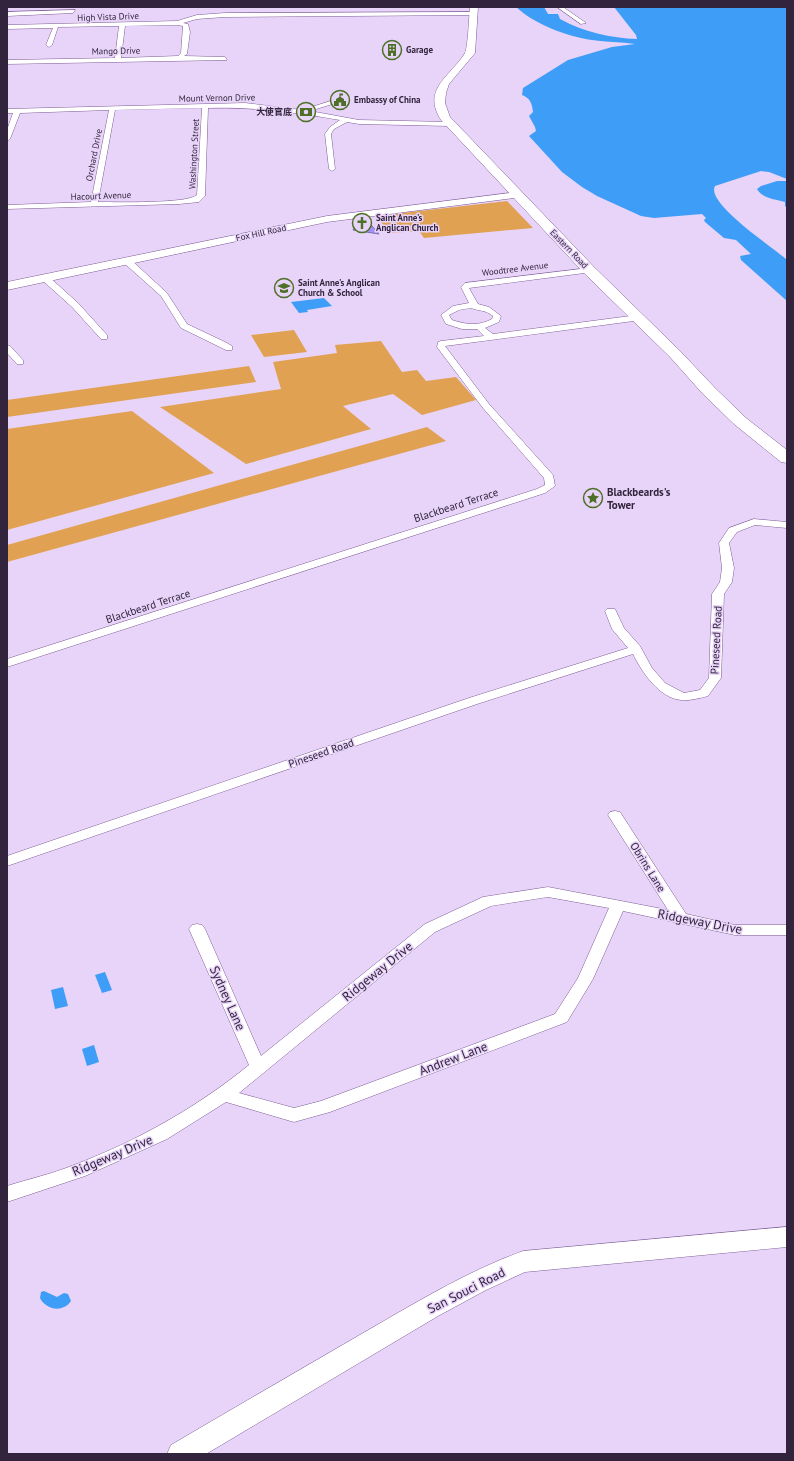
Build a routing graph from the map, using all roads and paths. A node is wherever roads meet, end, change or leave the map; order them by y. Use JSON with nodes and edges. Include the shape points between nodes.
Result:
{"nodes":[{"id":1,"x":560,"y":7,"type":"edge"},
{"id":2,"x":73,"y":11,"type":"dead end"},
{"id":3,"x":474,"y":11,"type":"edge"},
{"id":4,"x":7,"y":14,"type":"edge"},
{"id":5,"x":177,"y":23,"type":"junction"},
{"id":6,"x":583,"y":23,"type":"dead end"},
{"id":7,"x":122,"y":25,"type":"junction"},
{"id":8,"x":56,"y":26,"type":"junction"},
{"id":9,"x":7,"y":27,"type":"edge"},
{"id":10,"x":49,"y":45,"type":"dead end"},
{"id":11,"x":179,"y":58,"type":"junction"},
{"id":12,"x":118,"y":60,"type":"junction"},
{"id":13,"x":225,"y":60,"type":"dead end"},
{"id":14,"x":7,"y":62,"type":"edge"},
{"id":15,"x":340,"y":100,"type":"dead end"},
{"id":16,"x":205,"y":106,"type":"junction"},
{"id":17,"x":112,"y":109,"type":"junction"},
{"id":18,"x":7,"y":111,"type":"edge"},
{"id":19,"x":18,"y":111,"type":"junction"},
{"id":20,"x":303,"y":111,"type":"junction"},
{"id":21,"x":345,"y":120,"type":"junction"},
{"id":22,"x":447,"y":121,"type":"junction"},
{"id":23,"x":7,"y":139,"type":"edge"},
{"id":24,"x":332,"y":169,"type":"dead end"},
{"id":25,"x":518,"y":195,"type":"junction"},
{"id":26,"x":196,"y":200,"type":"joint"},
{"id":27,"x":94,"y":205,"type":"junction"},
{"id":28,"x":7,"y":207,"type":"edge"},
{"id":29,"x":127,"y":261,"type":"junction"},
{"id":30,"x":589,"y":270,"type":"junction"},
{"id":31,"x":45,"y":278,"type":"junction"},
{"id":32,"x":7,"y":286,"type":"edge"},
{"id":33,"x":475,"y":307,"type":"junction"},
{"id":34,"x":638,"y":318,"type":"junction"},
{"id":35,"x":479,"y":326,"type":"junction"},
{"id":36,"x":104,"y":337,"type":"dead end"},
{"id":37,"x":491,"y":337,"type":"junction"},
{"id":38,"x":7,"y":348,"type":"edge"},
{"id":39,"x":229,"y":348,"type":"dead end"},
{"id":40,"x":20,"y":362,"type":"dead end"},
{"id":41,"x":787,"y":458,"type":"edge"},
{"id":42,"x":787,"y":525,"type":"edge"},
{"id":43,"x":610,"y":611,"type":"dead end"},
{"id":44,"x":636,"y":649,"type":"junction"},
{"id":45,"x":7,"y":663,"type":"edge"},
{"id":46,"x":615,"y":815,"type":"dead end"},
{"id":47,"x":7,"y":861,"type":"edge"},
{"id":48,"x":618,"y":905,"type":"junction"},
{"id":49,"x":681,"y":919,"type":"junction"},
{"id":50,"x":197,"y":929,"type":"dead end"},
{"id":51,"x":787,"y":930,"type":"edge"},
{"id":52,"x":258,"y":1067,"type":"junction"},
{"id":53,"x":224,"y":1096,"type":"junction"},
{"id":54,"x":7,"y":1194,"type":"edge"},
{"id":55,"x":787,"y":1237,"type":"edge"},
{"id":56,"x":181,"y":1454,"type":"edge"}],
"edges":[{"from":1,"to":6,"type":"street"},
{"from":2,"to":4,"type":"street"},
{"from":3,"to":5,"type":"street","name":"High Vista Drive","via":[[225,15],[197,17]]},
{"from":3,"to":22,"type":"highway","via":[[470,53],[444,83],[441,93],[440,103]]},
{"from":5,"to":7,"type":"street","name":"High Vista Drive"},
{"from":5,"to":11,"type":"street","via":[[186,25],[187,32],[184,54]]},
{"from":7,"to":8,"type":"street","name":"High Vista Drive"},
{"from":7,"to":12,"type":"street"},
{"from":8,"to":9,"type":"street","name":"High Vista Drive"},
{"from":8,"to":10,"type":"street"},
{"from":11,"to":12,"type":"street","name":"Mango Drive"},
{"from":11,"to":13,"type":"street","name":"Mango Drive"},
{"from":12,"to":14,"type":"street","name":"Mango Drive"},
{"from":15,"to":20,"type":"street"},
{"from":16,"to":17,"type":"street","name":"Mount Vernon Drive"},
{"from":16,"to":20,"type":"street","name":"Mount Vernon Drive","via":[[265,106]]},
{"from":16,"to":26,"type":"street","name":"Washington Street","via":[[200,196]]},
{"from":17,"to":19,"type":"street","name":"Mount Vernon Drive"},
{"from":17,"to":27,"type":"street","name":"Orchard Drive"},
{"from":18,"to":19,"type":"street","name":"Mount Vernon Drive"},
{"from":19,"to":23,"type":"street"},
{"from":20,"to":21,"type":"street","name":"Mount Vernon Drive"},
{"from":21,"to":22,"type":"street","name":"Mount Vernon Drive","via":[[382,124]]},
{"from":21,"to":24,"type":"street","via":[[332,128],[328,134]]},
{"from":22,"to":25,"type":"highway","name":"Eastern Road"},
{"from":25,"to":29,"type":"main road","name":"Fox Hill Road","via":[[327,219]]},
{"from":25,"to":30,"type":"highway","name":"Eastern Road"},
{"from":26,"to":27,"type":"street","name":"Hacourt Avenue"},
{"from":27,"to":28,"type":"street","name":"Hacourt Avenue"},
{"from":29,"to":31,"type":"main road","name":"Fox Hill Road"},
{"from":29,"to":39,"type":"street","via":[[169,301],[174,314],[185,326]]},
{"from":30,"to":33,"type":"street","name":"Woodtree Avenue","via":[[468,285],[466,287]]},
{"from":30,"to":34,"type":"highway","name":"Eastern Road"},
{"from":31,"to":32,"type":"main road","name":"Fox Hill Road"},
{"from":31,"to":36,"type":"street","via":[[75,305]]},
{"from":33,"to":35,"type":"street","via":[[490,310],[497,316],[493,323]]},
{"from":33,"to":35,"type":"street","via":[[452,309],[445,315],[446,319],[455,324]]},
{"from":34,"to":37,"type":"street","name":"Blackbeard Terrace"},
{"from":34,"to":41,"type":"highway","name":"Eastern Road","via":[[740,421]]},
{"from":35,"to":37,"type":"street"},
{"from":37,"to":45,"type":"street","name":"Blackbeard Terrace","via":[[446,342],[441,344],[441,347],[486,406],[549,477],[550,486]]},
{"from":38,"to":40,"type":"street"},
{"from":42,"to":44,"type":"street","name":"Pineseed Road","via":[[754,522],[733,530],[724,543],[728,568],[726,582],[718,594],[715,678],[704,694],[682,697],[661,686]]},
{"from":43,"to":44,"type":"street","name":"Pineseed Road","via":[[618,629]]},
{"from":44,"to":47,"type":"street","name":"Pineseed Road","via":[[466,703]]},
{"from":46,"to":49,"type":"street","name":"Obrins Lane"},
{"from":48,"to":49,"type":"street","name":"Ridgeway Drive"},
{"from":48,"to":52,"type":"street","name":"Ridgeway Drive","via":[[548,892],[488,901],[430,928]]},
{"from":48,"to":53,"type":"street","name":"Andrew Lane","via":[[585,979],[561,1018],[324,1108],[294,1115]]},
{"from":49,"to":51,"type":"street","name":"Ridgeway Drive","via":[[736,930]]},
{"from":50,"to":52,"type":"street","name":"Sydney Lane"},
{"from":52,"to":53,"type":"street","name":"Ridgeway Drive"},
{"from":53,"to":54,"type":"street","name":"Ridgeway Drive","via":[[161,1134],[79,1171]]},
{"from":55,"to":56,"type":"street","name":"San Souci Road","via":[[523,1262],[477,1282],[429,1308]]}]}
